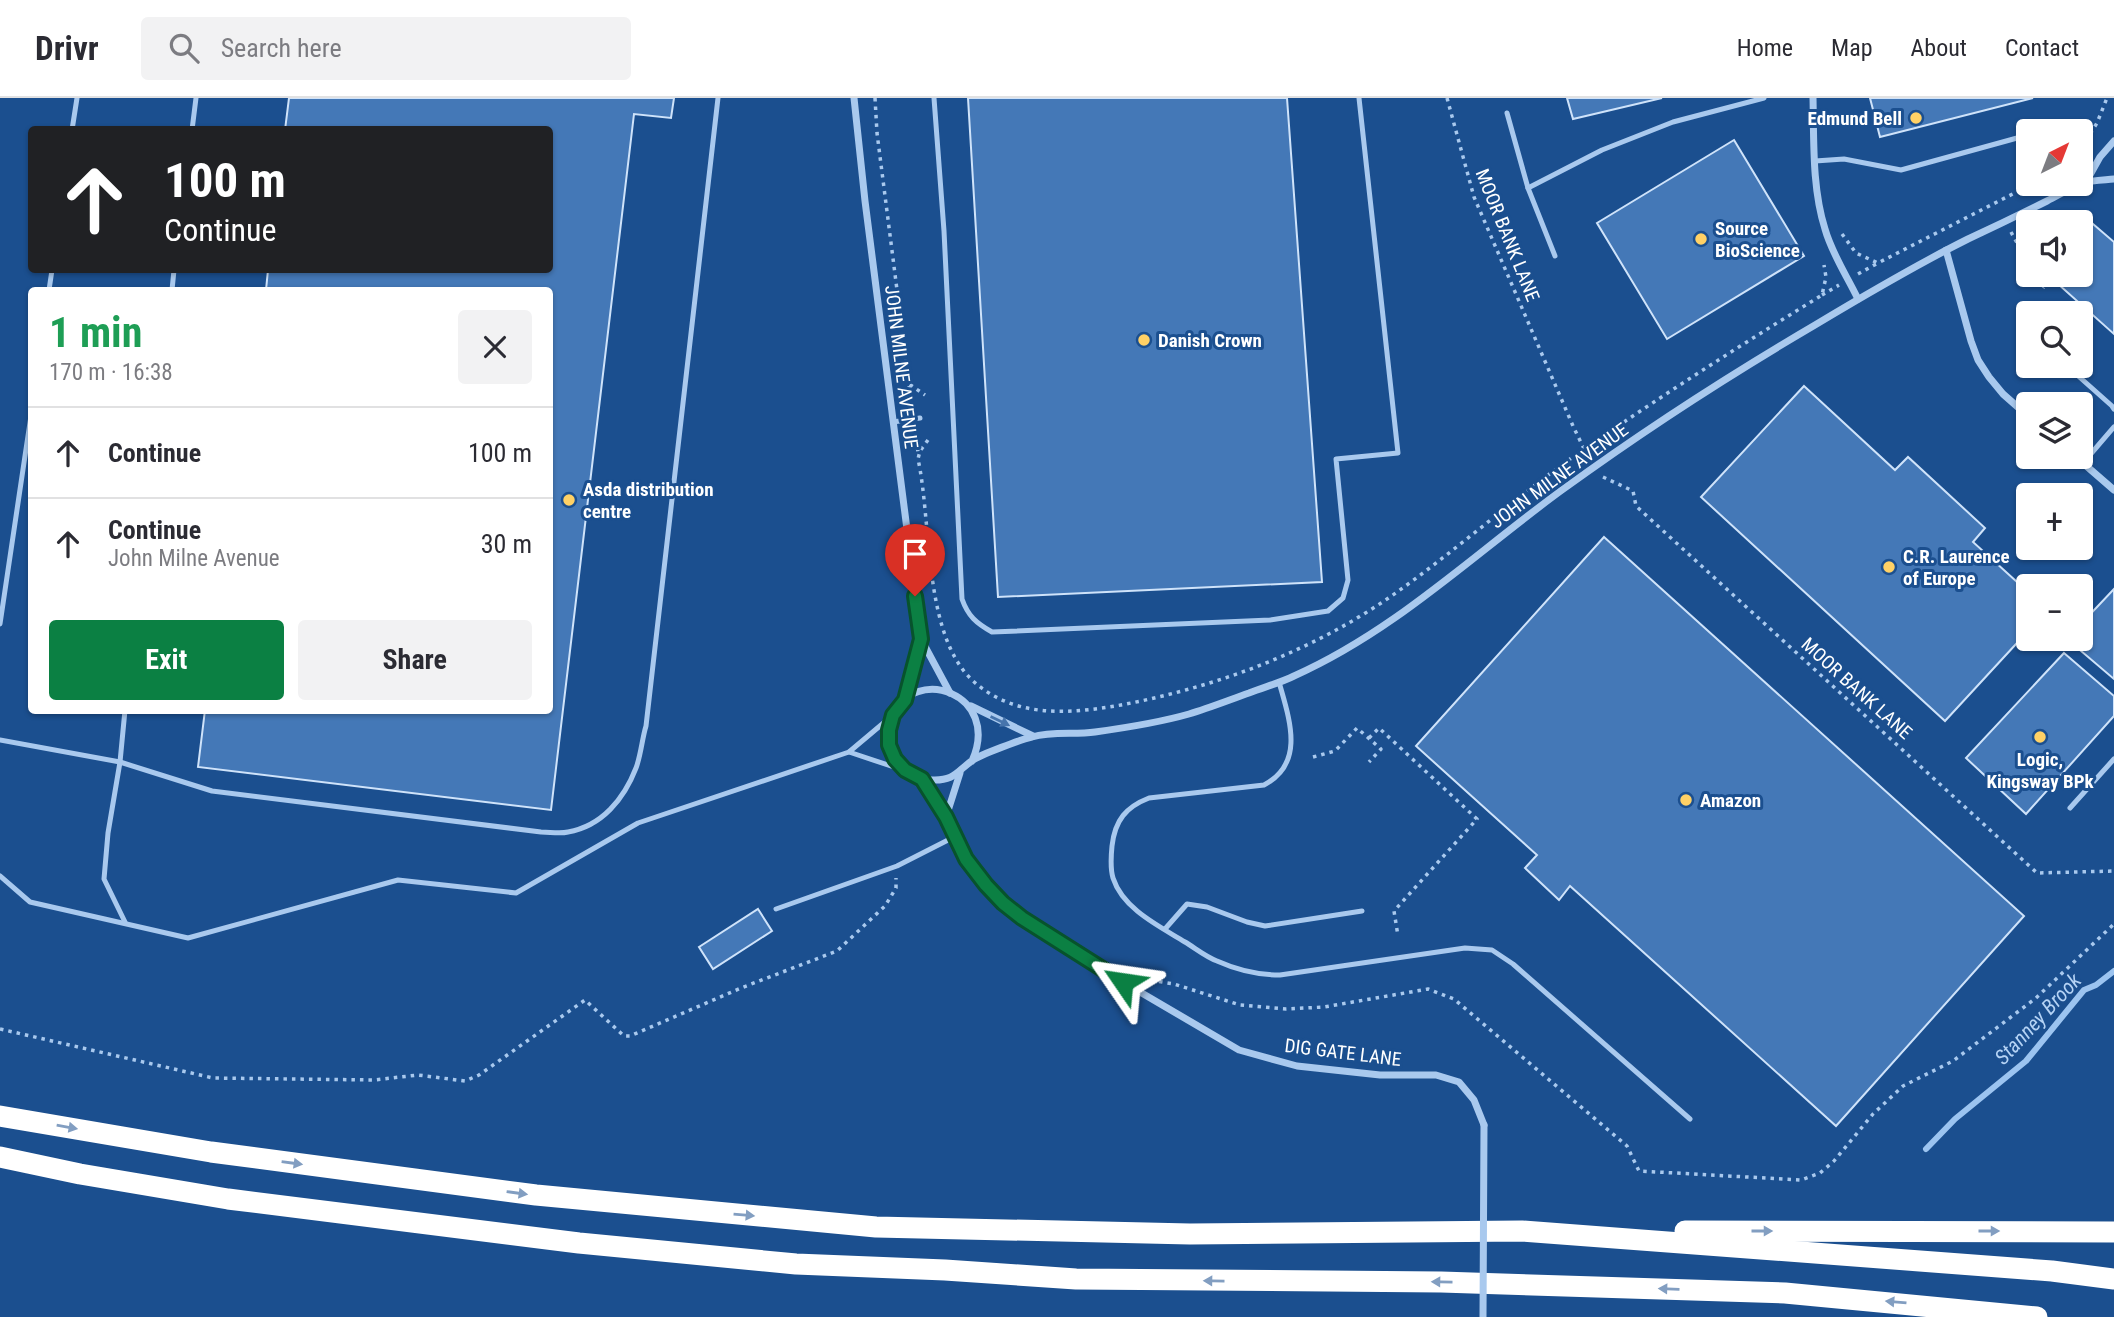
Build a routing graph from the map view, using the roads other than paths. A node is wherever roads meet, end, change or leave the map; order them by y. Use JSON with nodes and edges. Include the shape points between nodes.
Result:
{"nodes":[{"id":1,"x":77,"y":98,"type":"edge"},
{"id":2,"x":196,"y":98,"type":"edge"},
{"id":3,"x":718,"y":98,"type":"edge"},
{"id":4,"x":854,"y":98,"type":"edge"},
{"id":5,"x":934,"y":98,"type":"edge"},
{"id":6,"x":1359,"y":98,"type":"edge"},
{"id":7,"x":1764,"y":98,"type":"edge"},
{"id":8,"x":1813,"y":98,"type":"edge"},
{"id":9,"x":1507,"y":113,"type":"dead end"},
{"id":10,"x":73,"y":126,"type":"edge"},
{"id":11,"x":192,"y":126,"type":"edge"},
{"id":12,"x":2016,"y":138,"type":"edge"},
{"id":13,"x":2114,"y":141,"type":"edge"},
{"id":14,"x":1815,"y":161,"type":"junction"},
{"id":15,"x":2093,"y":170,"type":"edge"},
{"id":16,"x":2114,"y":179,"type":"edge"},
{"id":17,"x":2093,"y":181,"type":"edge"},
{"id":18,"x":1528,"y":188,"type":"junction"},
{"id":19,"x":2057,"y":196,"type":"edge"},
{"id":20,"x":1947,"y":250,"type":"junction"},
{"id":21,"x":1555,"y":256,"type":"dead end"},
{"id":22,"x":1858,"y":299,"type":"junction"},
{"id":23,"x":2080,"y":378,"type":"edge"},
{"id":24,"x":2016,"y":405,"type":"edge"},
{"id":25,"x":2114,"y":410,"type":"edge"},
{"id":26,"x":920,"y":418,"type":"dead end"},
{"id":27,"x":893,"y":422,"type":"junction"},
{"id":28,"x":2114,"y":427,"type":"edge"},
{"id":29,"x":28,"y":435,"type":"edge"},
{"id":30,"x":2093,"y":451,"type":"edge"},
{"id":31,"x":2090,"y":469,"type":"edge"},
{"id":32,"x":2114,"y":490,"type":"edge"},
{"id":33,"x":0,"y":624,"type":"edge"},
{"id":34,"x":921,"y":639,"type":"junction"},
{"id":35,"x":1279,"y":682,"type":"junction"},
{"id":36,"x":950,"y":692,"type":"junction"},
{"id":37,"x":905,"y":700,"type":"junction"},
{"id":38,"x":968,"y":704,"type":"junction"},
{"id":39,"x":125,"y":714,"type":"edge"},
{"id":40,"x":893,"y":715,"type":"junction"},
{"id":41,"x":1033,"y":736,"type":"junction"},
{"id":42,"x":0,"y":740,"type":"edge"},
{"id":43,"x":849,"y":752,"type":"junction"},
{"id":44,"x":2114,"y":759,"type":"edge"},
{"id":45,"x":972,"y":761,"type":"junction"},
{"id":46,"x":120,"y":762,"type":"junction"},
{"id":47,"x":905,"y":770,"type":"junction"},
{"id":48,"x":960,"y":773,"type":"junction"},
{"id":49,"x":922,"y":779,"type":"junction"},
{"id":50,"x":2070,"y":808,"type":"dead end"},
{"id":51,"x":946,"y":817,"type":"junction"},
{"id":52,"x":954,"y":836,"type":"junction"},
{"id":53,"x":0,"y":876,"type":"edge"},
{"id":54,"x":776,"y":909,"type":"dead end"},
{"id":55,"x":1362,"y":911,"type":"dead end"},
{"id":56,"x":125,"y":923,"type":"junction"},
{"id":57,"x":1165,"y":929,"type":"junction"},
{"id":58,"x":0,"y":1116,"type":"edge"},
{"id":59,"x":1690,"y":1119,"type":"dead end"},
{"id":60,"x":0,"y":1157,"type":"edge"},
{"id":61,"x":1522,"y":1231,"type":"junction"},
{"id":62,"x":2114,"y":1232,"type":"edge"},
{"id":63,"x":2114,"y":1279,"type":"edge"},
{"id":64,"x":1483,"y":1317,"type":"edge"},
{"id":65,"x":2037,"y":1317,"type":"edge"}],
"edges":[{"from":1,"to":10,"type":"lane"},
{"from":2,"to":11,"type":"lane"},
{"from":3,"to":46,"type":"lane","via":[[646,726],[636,768],[608,813],[577,830],[541,832],[212,791]]},
{"from":4,"to":27,"type":"street","name":"JOHN MILNE AVENUE"},
{"from":5,"to":6,"type":"lane","via":[[962,599],[967,613],[992,632],[1270,620],[1328,611],[1343,598],[1348,580],[1336,459],[1398,453]]},
{"from":7,"to":18,"type":"lane","via":[[1673,122],[1602,150]]},
{"from":8,"to":14,"type":"street"},
{"from":9,"to":18,"type":"lane"},
{"from":12,"to":14,"type":"lane","via":[[1901,170],[1844,159]]},
{"from":13,"to":15,"type":"street"},
{"from":14,"to":22,"type":"street","via":[[1826,233]]},
{"from":16,"to":17,"type":"street","name":"JOHN MILNE AVENUE"},
{"from":18,"to":21,"type":"lane"},
{"from":19,"to":20,"type":"street","name":"JOHN MILNE AVENUE"},
{"from":20,"to":22,"type":"street","name":"JOHN MILNE AVENUE"},
{"from":20,"to":24,"type":"street","via":[[1978,359]]},
{"from":22,"to":35,"type":"street","name":"JOHN MILNE AVENUE","via":[[1639,436],[1360,641]]},
{"from":23,"to":25,"type":"lane"},
{"from":26,"to":27,"type":"lane"},
{"from":27,"to":34,"type":"street","name":"JOHN MILNE AVENUE"},
{"from":28,"to":30,"type":"lane"},
{"from":29,"to":33,"type":"lane"},
{"from":31,"to":32,"type":"street"},
{"from":34,"to":36,"type":"street","name":"JOHN MILNE AVENUE"},
{"from":34,"to":37,"type":"street","name":"JOHN MILNE AVENUE"},
{"from":35,"to":41,"type":"street","name":"JOHN MILNE AVENUE","via":[[1186,715],[1093,733]]},
{"from":35,"to":57,"type":"lane","via":[[1293,744],[1284,768],[1273,780],[1264,785],[1149,798],[1134,804],[1120,818],[1113,838],[1113,877],[1139,912]]},
{"from":36,"to":37,"type":"street","via":[[926,690]]},
{"from":36,"to":38,"type":"street"},
{"from":37,"to":40,"type":"street"},
{"from":38,"to":41,"type":"street","name":"JOHN MILNE AVENUE","one_way":true},
{"from":38,"to":45,"type":"street","via":[[979,732]]},
{"from":39,"to":46,"type":"lane"},
{"from":40,"to":43,"type":"lane"},
{"from":40,"to":47,"type":"street","via":[[889,745]]},
{"from":41,"to":45,"type":"street","name":"JOHN MILNE AVENUE"},
{"from":42,"to":46,"type":"lane"},
{"from":43,"to":47,"type":"lane"},
{"from":43,"to":56,"type":"lane","via":[[638,823],[516,893],[398,880],[188,938]]},
{"from":44,"to":50,"type":"lane"},
{"from":45,"to":48,"type":"street"},
{"from":46,"to":56,"type":"lane","via":[[104,879]]},
{"from":47,"to":49,"type":"street"},
{"from":48,"to":49,"type":"street","via":[[948,779]]},
{"from":48,"to":51,"type":"street"},
{"from":49,"to":51,"type":"street","name":"DIG GATE LANE"},
{"from":51,"to":52,"type":"street","name":"DIG GATE LANE"},
{"from":52,"to":54,"type":"lane","via":[[897,866]]},
{"from":52,"to":64,"type":"street","name":"DIG GATE LANE","bridge":true,"via":[[986,885],[1022,918],[1239,1051],[1297,1066],[1380,1075],[1436,1075],[1458,1082],[1474,1100],[1484,1125]]},
{"from":53,"to":56,"type":"lane","via":[[30,902]]},
{"from":55,"to":57,"type":"lane","via":[[1265,926],[1187,904]]},
{"from":57,"to":59,"type":"lane","via":[[1215,961],[1259,975],[1465,948],[1492,950]]},
{"from":58,"to":61,"type":"highway","one_way":true,"via":[[211,1152],[536,1195],[876,1227],[1190,1234]]},
{"from":65,"to":60,"type":"highway","one_way":true,"via":[[1785,1293],[1441,1282],[1076,1279],[796,1264],[579,1243],[242,1201]]},
{"from":61,"to":62,"type":"highway","one_way":true},
{"from":61,"to":63,"type":"highway"}]}
